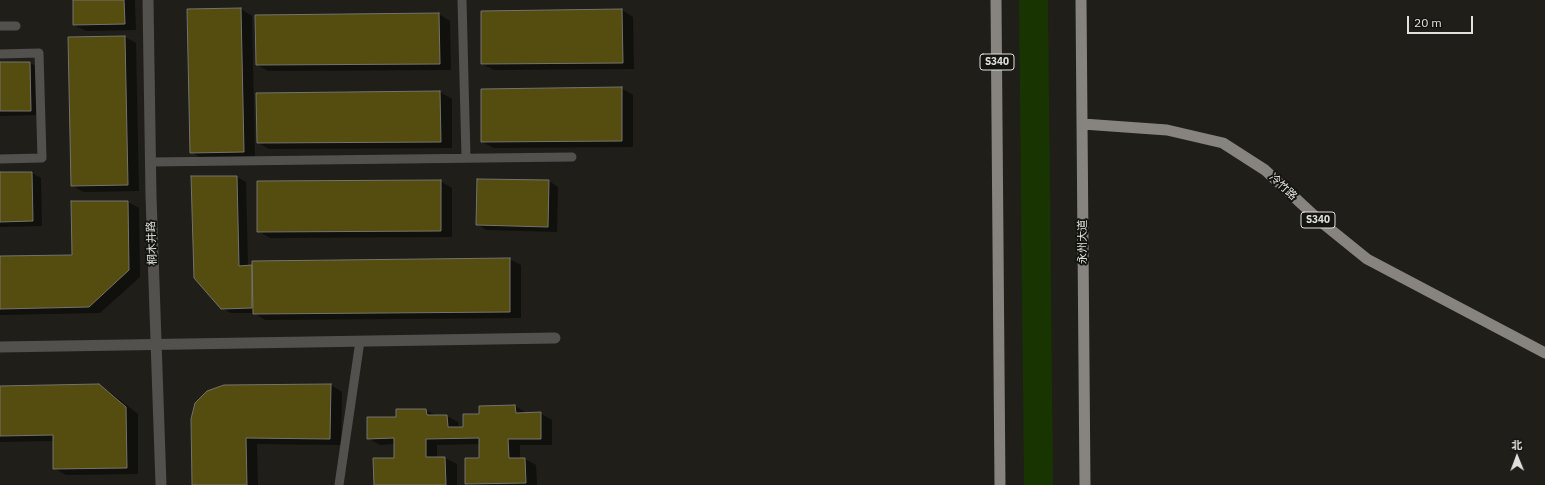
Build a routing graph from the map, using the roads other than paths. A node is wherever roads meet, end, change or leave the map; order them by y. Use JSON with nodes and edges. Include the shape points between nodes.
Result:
{"nodes":[{"id":1,"x":148,"y":0,"type":"edge"},
{"id":2,"x":462,"y":0,"type":"edge"},
{"id":3,"x":996,"y":0,"type":"edge"},
{"id":4,"x":1081,"y":0,"type":"edge"},
{"id":5,"x":0,"y":26,"type":"edge"},
{"id":6,"x":16,"y":26,"type":"dead end"},
{"id":7,"x":0,"y":54,"type":"edge"},
{"id":8,"x":1083,"y":124,"type":"junction"},
{"id":9,"x":572,"y":157,"type":"dead end"},
{"id":10,"x":466,"y":158,"type":"junction"},
{"id":11,"x":0,"y":159,"type":"edge"},
{"id":12,"x":150,"y":162,"type":"junction"},
{"id":13,"x":554,"y":338,"type":"dead end"},
{"id":14,"x":360,"y":341,"type":"junction"},
{"id":15,"x":155,"y":344,"type":"junction"},
{"id":16,"x":0,"y":347,"type":"edge"},
{"id":17,"x":1545,"y":353,"type":"edge"},
{"id":18,"x":161,"y":485,"type":"edge"},
{"id":19,"x":338,"y":485,"type":"edge"},
{"id":20,"x":1000,"y":485,"type":"edge"},
{"id":21,"x":1085,"y":485,"type":"edge"}],
"edges":[{"from":1,"to":12,"type":"street","name":"桐木井路"},
{"from":2,"to":10,"type":"lane"},
{"from":3,"to":20,"type":"main road","number":"S340"},
{"from":4,"to":8,"type":"main road","name":"永州大道"},
{"from":5,"to":6,"type":"lane"},
{"from":7,"to":11,"type":"lane","via":[[39,53],[42,158]]},
{"from":8,"to":17,"type":"main road","name":"冷竹路","number":"S340","via":[[1167,130],[1223,143],[1265,170],[1320,221],[1367,259]]},
{"from":8,"to":21,"type":"main road","name":"永州大道"},
{"from":9,"to":10,"type":"lane"},
{"from":10,"to":12,"type":"lane"},
{"from":12,"to":15,"type":"street","name":"桐木井路"},
{"from":13,"to":14,"type":"street"},
{"from":14,"to":15,"type":"street"},
{"from":14,"to":19,"type":"lane"},
{"from":15,"to":16,"type":"street"},
{"from":15,"to":18,"type":"street","name":"桐木井路"}]}
